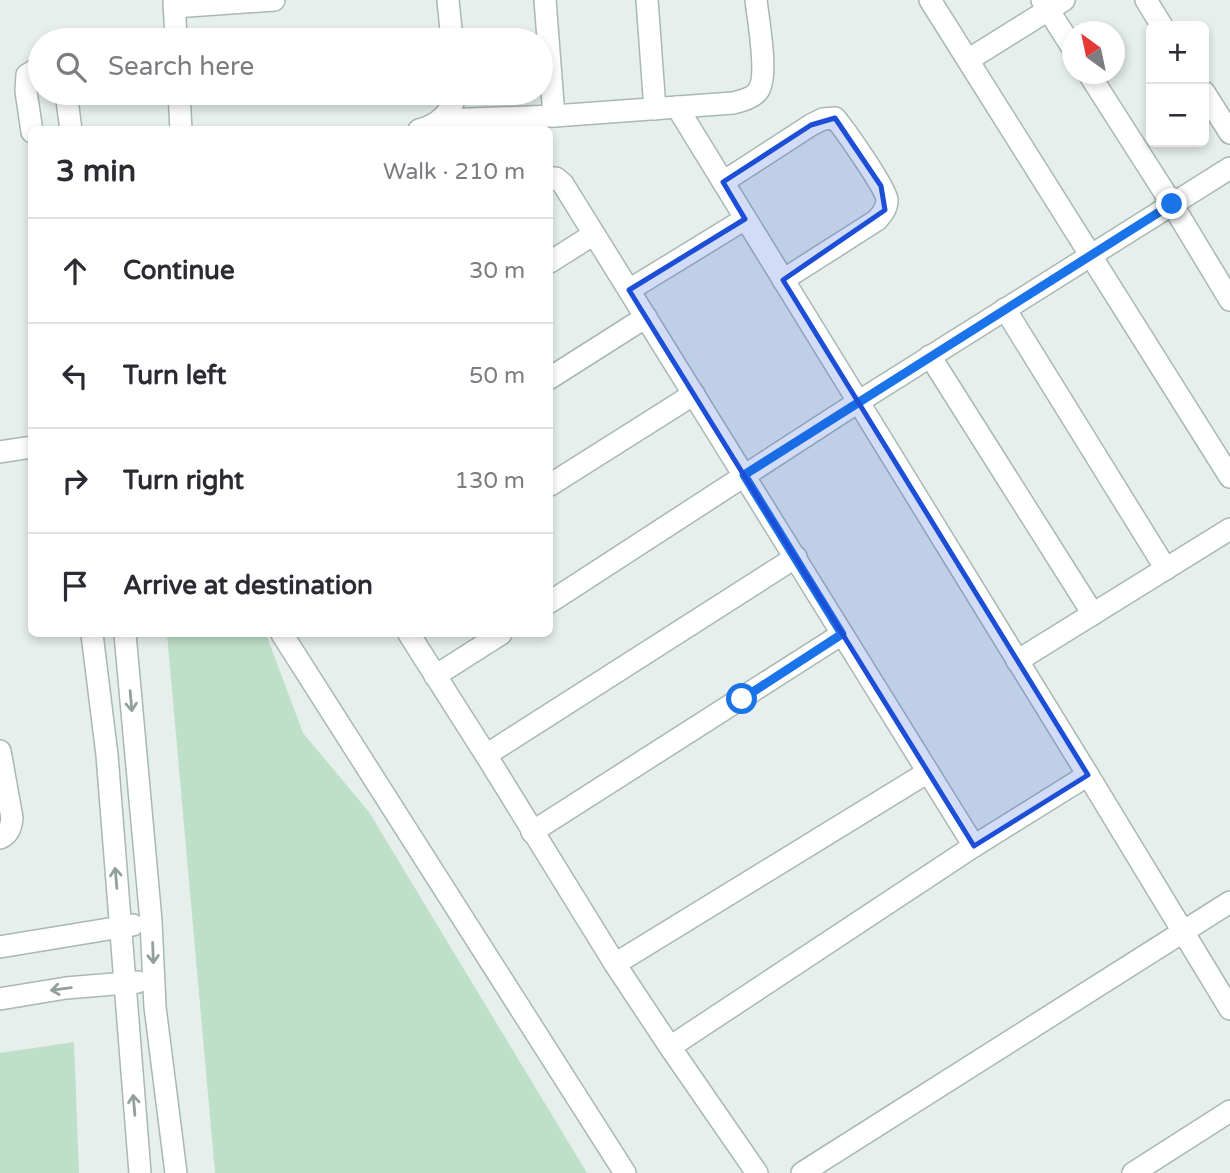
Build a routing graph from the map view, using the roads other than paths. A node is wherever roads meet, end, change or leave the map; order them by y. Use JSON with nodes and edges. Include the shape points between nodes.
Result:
{"nodes":[{"id":1,"x":274,"y":0,"type":"edge"},
{"id":2,"x":448,"y":0,"type":"edge"},
{"id":3,"x":545,"y":0,"type":"edge"},
{"id":4,"x":647,"y":0,"type":"edge"},
{"id":5,"x":756,"y":0,"type":"edge"},
{"id":6,"x":930,"y":0,"type":"edge"},
{"id":7,"x":1146,"y":0,"type":"edge"},
{"id":8,"x":1052,"y":3,"type":"edge"},
{"id":9,"x":174,"y":4,"type":"edge"},
{"id":10,"x":1159,"y":21,"type":"edge"},
{"id":11,"x":1062,"y":24,"type":"edge"},
{"id":12,"x":175,"y":28,"type":"edge"},
{"id":13,"x":451,"y":28,"type":"edge"},
{"id":14,"x":547,"y":28,"type":"edge"},
{"id":15,"x":968,"y":60,"type":"junction"},
{"id":16,"x":28,"y":74,"type":"edge"},
{"id":17,"x":1095,"y":84,"type":"edge"},
{"id":18,"x":1209,"y":100,"type":"edge"},
{"id":19,"x":553,"y":103,"type":"edge"},
{"id":20,"x":28,"y":105,"type":"edge"},
{"id":21,"x":28,"y":105,"type":"edge"},
{"id":22,"x":68,"y":105,"type":"edge"},
{"id":23,"x":180,"y":105,"type":"edge"},
{"id":24,"x":452,"y":105,"type":"edge"},
{"id":25,"x":677,"y":107,"type":"junction"},
{"id":26,"x":655,"y":109,"type":"junction"},
{"id":27,"x":554,"y":116,"type":"junction"},
{"id":28,"x":442,"y":120,"type":"junction"},
{"id":29,"x":31,"y":126,"type":"edge"},
{"id":30,"x":70,"y":126,"type":"edge"},
{"id":31,"x":181,"y":126,"type":"edge"},
{"id":32,"x":430,"y":126,"type":"edge"},
{"id":33,"x":1230,"y":133,"type":"edge"},
{"id":34,"x":1230,"y":168,"type":"edge"},
{"id":35,"x":553,"y":178,"type":"edge"},
{"id":36,"x":723,"y":182,"type":"junction"},
{"id":37,"x":1172,"y":204,"type":"junction"},
{"id":38,"x":745,"y":219,"type":"junction"},
{"id":39,"x":594,"y":234,"type":"junction"},
{"id":40,"x":1091,"y":255,"type":"junction"},
{"id":41,"x":553,"y":260,"type":"edge"},
{"id":42,"x":783,"y":280,"type":"junction"},
{"id":43,"x":629,"y":290,"type":"junction"},
{"id":44,"x":1230,"y":300,"type":"edge"},
{"id":45,"x":1005,"y":309,"type":"junction"},
{"id":46,"x":646,"y":317,"type":"junction"},
{"id":47,"x":930,"y":356,"type":"junction"},
{"id":48,"x":553,"y":376,"type":"edge"},
{"id":49,"x":694,"y":394,"type":"junction"},
{"id":50,"x":858,"y":402,"type":"junction"},
{"id":51,"x":28,"y":448,"type":"edge"},
{"id":52,"x":0,"y":452,"type":"edge"},
{"id":53,"x":744,"y":475,"type":"junction"},
{"id":54,"x":1230,"y":477,"type":"edge"},
{"id":55,"x":553,"y":483,"type":"edge"},
{"id":56,"x":1230,"y":529,"type":"edge"},
{"id":57,"x":796,"y":557,"type":"junction"},
{"id":58,"x":1166,"y":569,"type":"junction"},
{"id":59,"x":553,"y":600,"type":"edge"},
{"id":60,"x":1093,"y":614,"type":"junction"},
{"id":61,"x":842,"y":634,"type":"junction"},
{"id":62,"x":92,"y":637,"type":"edge"},
{"id":63,"x":125,"y":637,"type":"edge"},
{"id":64,"x":284,"y":637,"type":"edge"},
{"id":65,"x":411,"y":637,"type":"edge"},
{"id":66,"x":496,"y":637,"type":"edge"},
{"id":67,"x":1017,"y":661,"type":"junction"},
{"id":68,"x":435,"y":676,"type":"junction"},
{"id":69,"x":0,"y":751,"type":"edge"},
{"id":70,"x":486,"y":755,"type":"junction"},
{"id":71,"x":928,"y":772,"type":"junction"},
{"id":72,"x":1088,"y":775,"type":"junction"},
{"id":73,"x":532,"y":832,"type":"junction"},
{"id":74,"x":0,"y":838,"type":"edge"},
{"id":75,"x":974,"y":846,"type":"junction"},
{"id":76,"x":1230,"y":902,"type":"edge"},
{"id":77,"x":151,"y":920,"type":"junction"},
{"id":78,"x":120,"y":927,"type":"junction"},
{"id":79,"x":1182,"y":931,"type":"junction"},
{"id":80,"x":0,"y":947,"type":"edge"},
{"id":81,"x":615,"y":964,"type":"junction"},
{"id":82,"x":125,"y":982,"type":"junction"},
{"id":83,"x":154,"y":982,"type":"junction"},
{"id":84,"x":0,"y":999,"type":"edge"},
{"id":85,"x":1230,"y":1009,"type":"edge"},
{"id":86,"x":670,"y":1047,"type":"junction"},
{"id":87,"x":1230,"y":1111,"type":"edge"},
{"id":88,"x":140,"y":1173,"type":"edge"},
{"id":89,"x":176,"y":1173,"type":"edge"},
{"id":90,"x":625,"y":1173,"type":"edge"},
{"id":91,"x":757,"y":1173,"type":"edge"},
{"id":92,"x":802,"y":1173,"type":"edge"},
{"id":93,"x":1133,"y":1173,"type":"edge"}],
"edges":[{"from":1,"to":9,"type":"street"},
{"from":2,"to":13,"type":"street"},
{"from":3,"to":14,"type":"street"},
{"from":4,"to":26,"type":"street"},
{"from":5,"to":25,"type":"street","via":[[763,62],[759,90],[733,103]]},
{"from":6,"to":15,"type":"street"},
{"from":7,"to":10,"type":"street"},
{"from":8,"to":11,"type":"street"},
{"from":8,"to":15,"type":"street"},
{"from":9,"to":12,"type":"street"},
{"from":15,"to":40,"type":"street"},
{"from":16,"to":21,"type":"street"},
{"from":17,"to":37,"type":"street"},
{"from":18,"to":33,"type":"street"},
{"from":19,"to":27,"type":"street"},
{"from":20,"to":29,"type":"street"},
{"from":22,"to":30,"type":"street"},
{"from":23,"to":31,"type":"street"},
{"from":24,"to":28,"type":"street"},
{"from":25,"to":26,"type":"street"},
{"from":25,"to":36,"type":"street"},
{"from":26,"to":27,"type":"street"},
{"from":27,"to":28,"type":"street"},
{"from":28,"to":32,"type":"street"},
{"from":34,"to":37,"type":"street"},
{"from":35,"to":39,"type":"street","via":[[562,184]]},
{"from":36,"to":38,"type":"street"},
{"from":36,"to":42,"type":"street","via":[[811,125],[835,118],[881,186],[886,210],[877,220]]},
{"from":37,"to":40,"type":"street"},
{"from":37,"to":44,"type":"street"},
{"from":38,"to":42,"type":"street"},
{"from":38,"to":43,"type":"street"},
{"from":39,"to":41,"type":"street"},
{"from":39,"to":43,"type":"street"},
{"from":40,"to":45,"type":"street"},
{"from":40,"to":54,"type":"street"},
{"from":42,"to":50,"type":"street"},
{"from":43,"to":46,"type":"street"},
{"from":45,"to":47,"type":"street"},
{"from":45,"to":58,"type":"street"},
{"from":46,"to":48,"type":"street"},
{"from":46,"to":49,"type":"street"},
{"from":47,"to":50,"type":"street"},
{"from":47,"to":60,"type":"street"},
{"from":49,"to":53,"type":"street"},
{"from":49,"to":55,"type":"street"},
{"from":50,"to":53,"type":"street"},
{"from":50,"to":67,"type":"street"},
{"from":51,"to":52,"type":"street"},
{"from":53,"to":57,"type":"street"},
{"from":53,"to":59,"type":"street"},
{"from":56,"to":58,"type":"street"},
{"from":57,"to":61,"type":"street"},
{"from":57,"to":70,"type":"street"},
{"from":58,"to":60,"type":"street"},
{"from":60,"to":67,"type":"street"},
{"from":61,"to":71,"type":"street"},
{"from":61,"to":73,"type":"street"},
{"from":78,"to":62,"type":"street","one_way":true},
{"from":63,"to":77,"type":"street","one_way":true},
{"from":64,"to":90,"type":"street"},
{"from":65,"to":68,"type":"street"},
{"from":66,"to":68,"type":"street"},
{"from":67,"to":72,"type":"street"},
{"from":68,"to":70,"type":"street"},
{"from":69,"to":74,"type":"street","via":[[12,818],[11,828]]},
{"from":70,"to":73,"type":"street"},
{"from":71,"to":75,"type":"street"},
{"from":71,"to":81,"type":"street"},
{"from":72,"to":75,"type":"street"},
{"from":72,"to":79,"type":"street"},
{"from":73,"to":81,"type":"street"},
{"from":75,"to":86,"type":"street"},
{"from":76,"to":79,"type":"street"},
{"from":77,"to":78,"type":"street"},
{"from":77,"to":83,"type":"street","one_way":true},
{"from":78,"to":80,"type":"street"},
{"from":78,"to":82,"type":"street"},
{"from":79,"to":85,"type":"street"},
{"from":79,"to":92,"type":"street"},
{"from":81,"to":86,"type":"street"},
{"from":82,"to":83,"type":"street"},
{"from":82,"to":84,"type":"street","one_way":true},
{"from":88,"to":82,"type":"street","one_way":true},
{"from":83,"to":89,"type":"street"},
{"from":86,"to":91,"type":"street"},
{"from":87,"to":93,"type":"street"}]}
